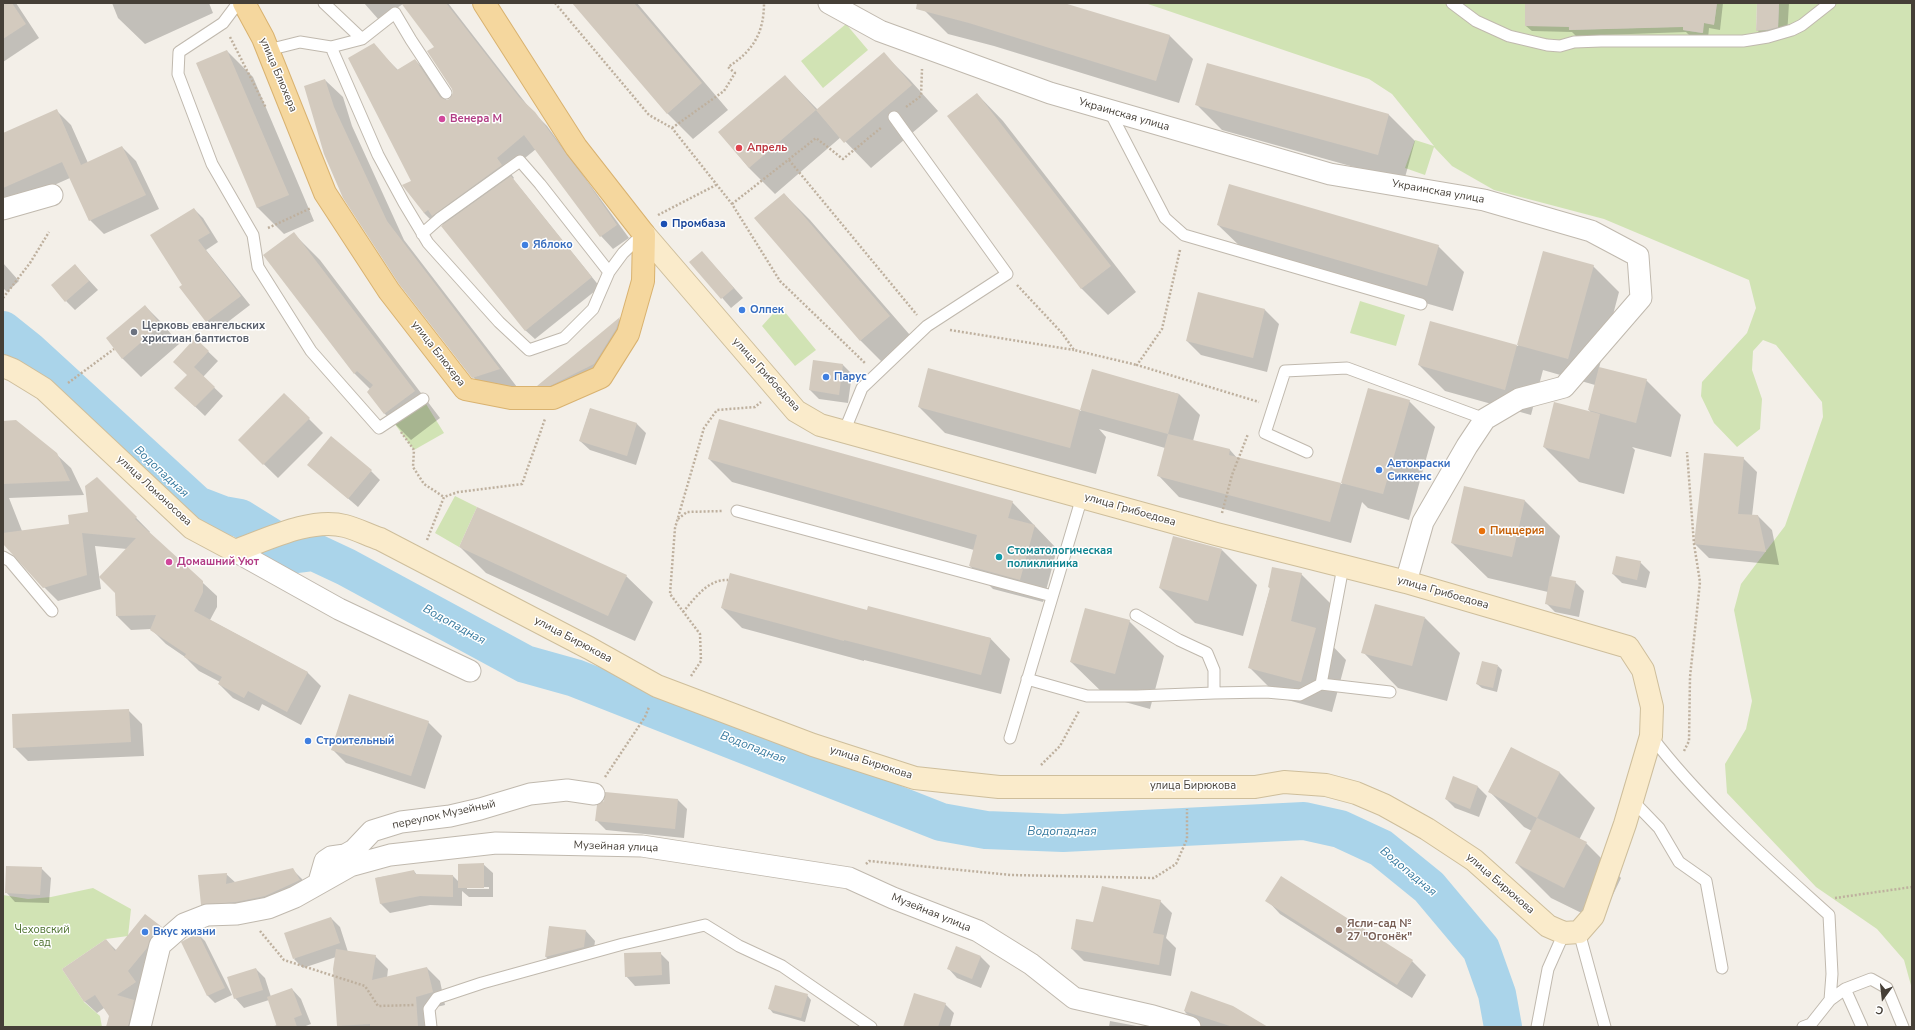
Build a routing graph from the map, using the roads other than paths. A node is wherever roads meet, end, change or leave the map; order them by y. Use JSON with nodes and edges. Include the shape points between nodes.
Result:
{"nodes":[{"id":1,"x":238,"y":3,"type":"edge"},
{"id":2,"x":244,"y":3,"type":"edge"},
{"id":3,"x":324,"y":3,"type":"edge"},
{"id":4,"x":484,"y":3,"type":"edge"},
{"id":5,"x":829,"y":3,"type":"edge"},
{"id":6,"x":1452,"y":3,"type":"edge"},
{"id":7,"x":1830,"y":3,"type":"edge"},
{"id":8,"x":362,"y":39,"type":"junction"},
{"id":9,"x":332,"y":47,"type":"junction"},
{"id":10,"x":268,"y":50,"type":"junction"},
{"id":11,"x":446,"y":93,"type":"dead end"},
{"id":12,"x":1110,"y":112,"type":"junction"},
{"id":13,"x":894,"y":117,"type":"road end"},
{"id":14,"x":52,"y":195,"type":"dead end"},
{"id":15,"x":3,"y":209,"type":"edge"},
{"id":16,"x":422,"y":234,"type":"junction"},
{"id":17,"x":644,"y":234,"type":"junction"},
{"id":18,"x":609,"y":272,"type":"junction"},
{"id":19,"x":1421,"y":304,"type":"dead end"},
{"id":20,"x":3,"y":366,"type":"edge"},
{"id":21,"x":423,"y":399,"type":"dead end"},
{"id":22,"x":1485,"y":419,"type":"junction"},
{"id":23,"x":844,"y":432,"type":"junction"},
{"id":24,"x":1307,"y":452,"type":"dead end"},
{"id":25,"x":1082,"y":497,"type":"junction"},
{"id":26,"x":737,"y":511,"type":"road end"},
{"id":27,"x":234,"y":551,"type":"junction"},
{"id":28,"x":3,"y":557,"type":"edge"},
{"id":29,"x":1343,"y":567,"type":"junction"},
{"id":30,"x":1406,"y":582,"type":"junction"},
{"id":31,"x":1052,"y":596,"type":"junction"},
{"id":32,"x":52,"y":611,"type":"dead end"},
{"id":33,"x":1136,"y":615,"type":"dead end"},
{"id":34,"x":470,"y":671,"type":"dead end"},
{"id":35,"x":1027,"y":679,"type":"junction"},
{"id":36,"x":1321,"y":684,"type":"junction"},
{"id":37,"x":1214,"y":692,"type":"junction"},
{"id":38,"x":1390,"y":692,"type":"dead end"},
{"id":39,"x":1651,"y":736,"type":"junction"},
{"id":40,"x":1010,"y":738,"type":"dead end"},
{"id":41,"x":594,"y":794,"type":"road end"},
{"id":42,"x":1632,"y":800,"type":"junction"},
{"id":43,"x":319,"y":882,"type":"junction"},
{"id":44,"x":1572,"y":933,"type":"junction"},
{"id":45,"x":1722,"y":968,"type":"dead end"},
{"id":46,"x":1845,"y":989,"type":"junction"},
{"id":47,"x":1830,"y":1000,"type":"junction"},
{"id":48,"x":1809,"y":1026,"type":"edge"},
{"id":49,"x":140,"y":1027,"type":"edge"},
{"id":50,"x":431,"y":1027,"type":"edge"},
{"id":51,"x":871,"y":1027,"type":"edge"},
{"id":52,"x":1190,"y":1027,"type":"edge"},
{"id":53,"x":1537,"y":1027,"type":"edge"},
{"id":54,"x":1605,"y":1027,"type":"edge"},
{"id":55,"x":1862,"y":1027,"type":"edge"},
{"id":56,"x":1903,"y":1027,"type":"edge"}],
"edges":[{"from":1,"to":21,"type":"lane","via":[[223,22],[179,52],[178,74],[212,164],[253,235],[258,267],[311,351],[379,428]]},
{"from":2,"to":10,"type":"main road","name":"улица Блюхера"},
{"from":3,"to":8,"type":"lane"},
{"from":4,"to":17,"type":"main road","via":[[576,147]]},
{"from":5,"to":12,"type":"street","name":"Украинская улица","via":[[880,31],[1050,94]]},
{"from":6,"to":7,"type":"lane","via":[[1476,20],[1509,36],[1547,46],[1574,42],[1730,41],[1768,37],[1802,25]]},
{"from":8,"to":9,"type":"lane"},
{"from":8,"to":11,"type":"lane","via":[[395,13]]},
{"from":9,"to":10,"type":"lane","via":[[300,42]]},
{"from":9,"to":16,"type":"lane","via":[[378,156]]},
{"from":10,"to":17,"type":"main road","name":"улица Блюхера","via":[[325,193],[389,290],[465,390],[511,398],[553,398],[601,377],[628,334],[643,281]]},
{"from":12,"to":19,"type":"lane","via":[[1164,218],[1184,235]]},
{"from":12,"to":22,"type":"street","name":"Украинская улица","via":[[1330,174],[1484,200],[1591,230],[1638,256],[1641,298],[1564,387],[1519,399]]},
{"from":13,"to":23,"type":"lane","via":[[1007,274],[926,326],[876,374],[862,388]]},
{"from":14,"to":15,"type":"street"},
{"from":16,"to":18,"type":"lane","via":[[520,162]]},
{"from":16,"to":18,"type":"lane","via":[[499,322],[529,350],[564,338],[593,309]]},
{"from":17,"to":18,"type":"lane","via":[[623,253]]},
{"from":17,"to":23,"type":"street","name":"улица Грибоедова","via":[[796,411],[820,425]]},
{"from":20,"to":27,"type":"street","name":"улица Ломоносова","via":[[44,388],[192,528]]},
{"from":22,"to":24,"type":"lane","via":[[1346,368],[1285,370],[1265,433]]},
{"from":22,"to":30,"type":"street","name":"Украинская улица","via":[[1423,522]]},
{"from":23,"to":25,"type":"street","name":"улица Грибоедова"},
{"from":25,"to":29,"type":"street","name":"улица Грибоедова"},
{"from":25,"to":31,"type":"lane"},
{"from":26,"to":31,"type":"lane"},
{"from":27,"to":34,"type":"street","name":"улица Ломоносова","via":[[339,609]]},
{"from":27,"to":44,"type":"street","name":"улица Бирюкова","via":[[295,529],[324,525],[344,526],[380,540],[657,686],[813,745],[915,778],[999,787],[1255,787],[1284,782],[1326,785],[1356,793],[1427,829],[1474,860],[1548,926]]},
{"from":28,"to":32,"type":"lane","via":[[10,561]]},
{"from":29,"to":30,"type":"street","name":"улица Грибоедова"},
{"from":29,"to":36,"type":"lane"},
{"from":30,"to":39,"type":"street","name":"улица Грибоедова","via":[[1628,647],[1643,670],[1652,707]]},
{"from":31,"to":35,"type":"lane"},
{"from":33,"to":37,"type":"lane","via":[[1207,653],[1214,670]]},
{"from":35,"to":37,"type":"lane","via":[[1087,696]]},
{"from":35,"to":40,"type":"lane"},
{"from":36,"to":37,"type":"lane","via":[[1300,695]]},
{"from":36,"to":38,"type":"lane"},
{"from":39,"to":42,"type":"street","name":"улица Грибоедова"},
{"from":39,"to":47,"type":"lane","via":[[1675,767],[1713,807],[1829,915],[1832,974]]},
{"from":41,"to":43,"type":"street","name":"переулок Музейный","via":[[568,790],[530,794],[450,816],[400,822],[372,831],[354,850],[325,861]]},
{"from":42,"to":44,"type":"street","name":"улица Грибоедова","via":[[1593,916]]},
{"from":42,"to":45,"type":"lane","via":[[1659,828],[1679,862],[1706,881]]},
{"from":43,"to":49,"type":"street","name":"Музейная улица","via":[[295,897],[275,905],[244,913],[207,915],[184,924],[160,946]]},
{"from":43,"to":52,"type":"street","name":"Музейная улица","via":[[350,866],[390,855],[496,843],[642,846],[849,878],[978,931],[1031,964],[1074,998]]},
{"from":44,"to":53,"type":"lane","via":[[1548,969]]},
{"from":44,"to":54,"type":"lane"},
{"from":46,"to":47,"type":"lane"},
{"from":46,"to":55,"type":"lane"},
{"from":46,"to":56,"type":"lane","via":[[1871,979],[1887,988]]},
{"from":47,"to":48,"type":"lane"},
{"from":50,"to":51,"type":"lane","via":[[429,1014],[431,1005],[437,998],[623,944],[705,925],[739,946],[782,966]]}]}
